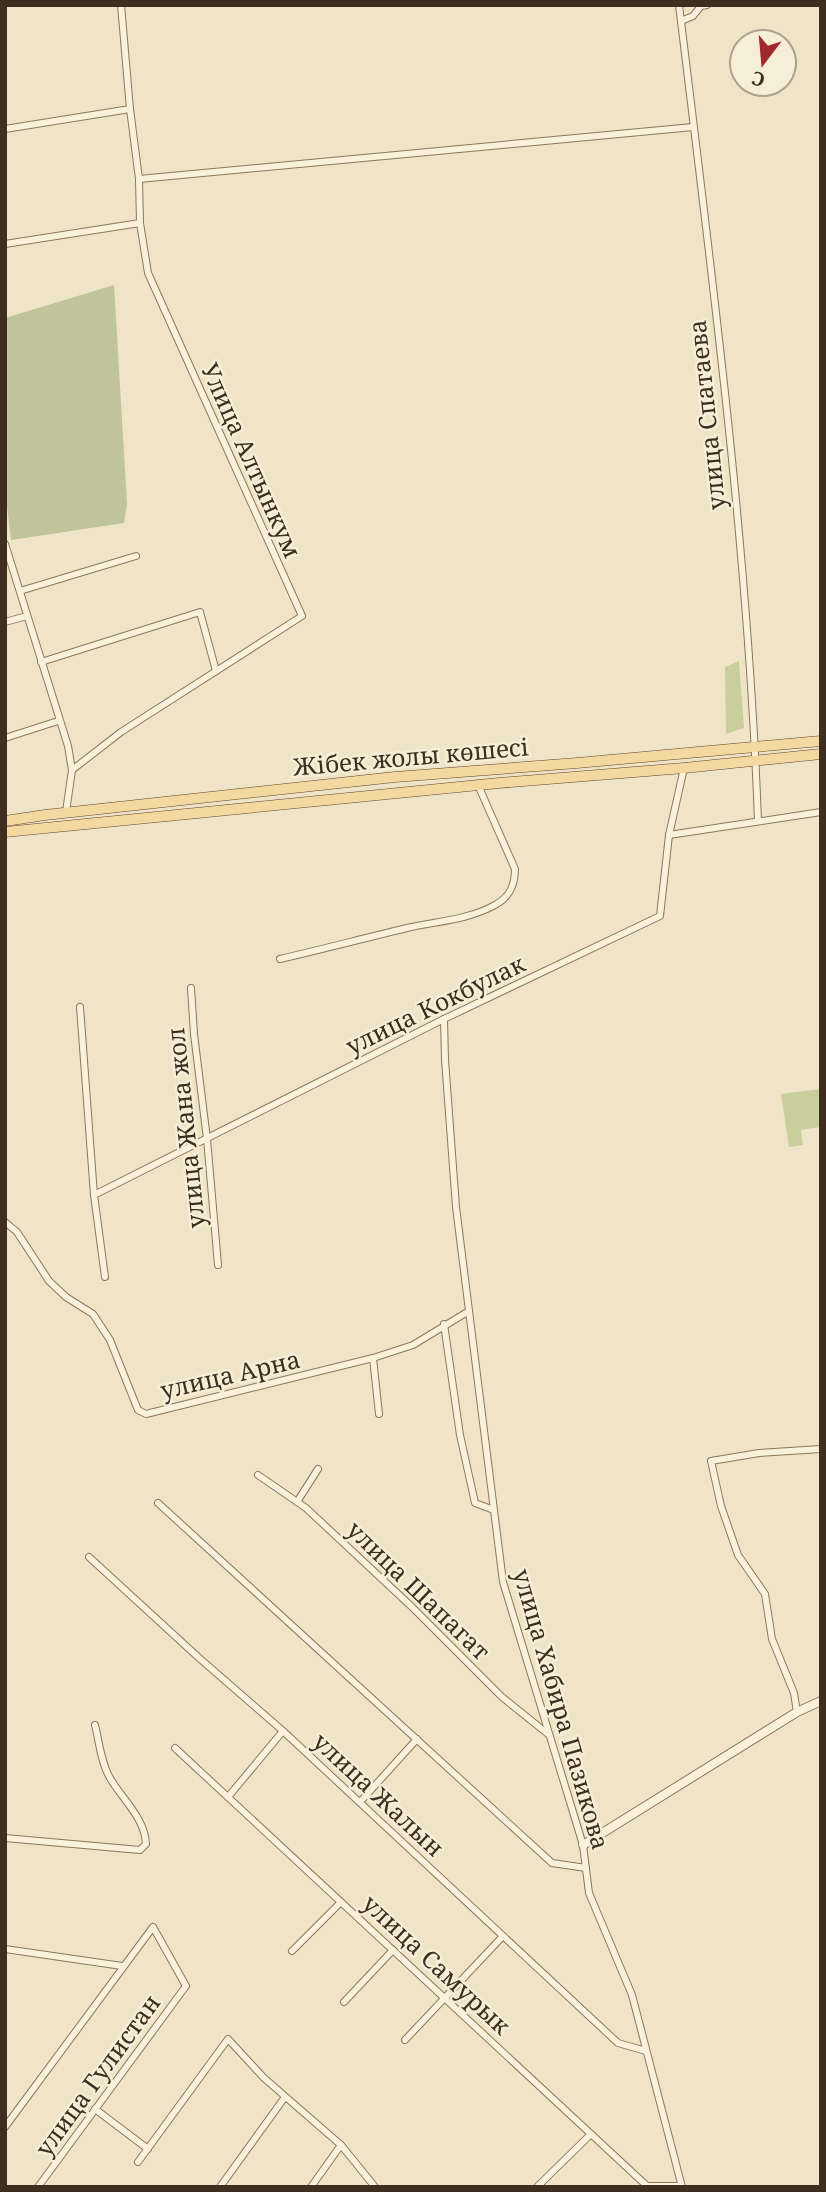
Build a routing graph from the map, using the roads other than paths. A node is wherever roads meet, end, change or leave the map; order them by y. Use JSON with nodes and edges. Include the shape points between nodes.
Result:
{"nodes":[{"id":1,"x":121,"y":5,"type":"edge"},
{"id":2,"x":679,"y":5,"type":"edge"},
{"id":3,"x":707,"y":5,"type":"edge"},
{"id":4,"x":681,"y":21,"type":"junction"},
{"id":5,"x":130,"y":109,"type":"junction"},
{"id":6,"x":694,"y":127,"type":"junction"},
{"id":7,"x":5,"y":129,"type":"edge"},
{"id":8,"x":139,"y":179,"type":"junction"},
{"id":9,"x":140,"y":223,"type":"junction"},
{"id":10,"x":5,"y":244,"type":"edge"},
{"id":11,"x":6,"y":544,"type":"edge"},
{"id":12,"x":136,"y":556,"type":"dead end"},
{"id":13,"x":20,"y":591,"type":"junction"},
{"id":14,"x":27,"y":616,"type":"junction"},
{"id":15,"x":5,"y":622,"type":"edge"},
{"id":16,"x":41,"y":662,"type":"junction"},
{"id":17,"x":216,"y":671,"type":"junction"},
{"id":18,"x":58,"y":721,"type":"junction"},
{"id":19,"x":5,"y":738,"type":"edge"},
{"id":20,"x":821,"y":741,"type":"edge"},
{"id":21,"x":755,"y":748,"type":"junction"},
{"id":22,"x":821,"y":754,"type":"edge"},
{"id":23,"x":756,"y":760,"type":"junction"},
{"id":24,"x":684,"y":768,"type":"junction"},
{"id":25,"x":72,"y":770,"type":"junction"},
{"id":26,"x":478,"y":785,"type":"junction"},
{"id":27,"x":66,"y":812,"type":"junction"},
{"id":28,"x":821,"y":812,"type":"edge"},
{"id":29,"x":5,"y":821,"type":"edge"},
{"id":30,"x":758,"y":821,"type":"junction"},
{"id":31,"x":5,"y":832,"type":"edge"},
{"id":32,"x":669,"y":835,"type":"junction"},
{"id":33,"x":280,"y":959,"type":"dead end"},
{"id":34,"x":191,"y":988,"type":"dead end"},
{"id":35,"x":80,"y":1007,"type":"dead end"},
{"id":36,"x":444,"y":1019,"type":"junction"},
{"id":37,"x":207,"y":1139,"type":"junction"},
{"id":38,"x":94,"y":1195,"type":"junction"},
{"id":39,"x":5,"y":1222,"type":"edge"},
{"id":40,"x":218,"y":1265,"type":"dead end"},
{"id":41,"x":105,"y":1277,"type":"dead end"},
{"id":42,"x":469,"y":1311,"type":"junction"},
{"id":43,"x":444,"y":1324,"type":"junction"},
{"id":44,"x":373,"y":1358,"type":"junction"},
{"id":45,"x":379,"y":1414,"type":"dead end"},
{"id":46,"x":821,"y":1449,"type":"edge"},
{"id":47,"x":318,"y":1469,"type":"dead end"},
{"id":48,"x":258,"y":1475,"type":"dead end"},
{"id":49,"x":297,"y":1502,"type":"junction"},
{"id":50,"x":158,"y":1503,"type":"dead end"},
{"id":51,"x":494,"y":1510,"type":"junction"},
{"id":52,"x":89,"y":1557,"type":"dead end"},
{"id":53,"x":821,"y":1701,"type":"edge"},
{"id":54,"x":797,"y":1712,"type":"junction"},
{"id":55,"x":95,"y":1725,"type":"dead end"},
{"id":56,"x":283,"y":1731,"type":"junction"},
{"id":57,"x":550,"y":1736,"type":"junction"},
{"id":58,"x":417,"y":1739,"type":"junction"},
{"id":59,"x":175,"y":1748,"type":"dead end"},
{"id":60,"x":228,"y":1797,"type":"junction"},
{"id":61,"x":360,"y":1802,"type":"junction"},
{"id":62,"x":5,"y":1838,"type":"edge"},
{"id":63,"x":583,"y":1845,"type":"junction"},
{"id":64,"x":586,"y":1868,"type":"junction"},
{"id":65,"x":341,"y":1902,"type":"junction"},
{"id":66,"x":503,"y":1936,"type":"junction"},
{"id":67,"x":5,"y":1949,"type":"edge"},
{"id":68,"x":393,"y":1950,"type":"junction"},
{"id":69,"x":292,"y":1951,"type":"dead end"},
{"id":70,"x":122,"y":1966,"type":"junction"},
{"id":71,"x":444,"y":1998,"type":"junction"},
{"id":72,"x":344,"y":2002,"type":"dead end"},
{"id":73,"x":405,"y":2040,"type":"dead end"},
{"id":74,"x":646,"y":2052,"type":"junction"},
{"id":75,"x":285,"y":2096,"type":"junction"},
{"id":76,"x":95,"y":2109,"type":"junction"},
{"id":77,"x":5,"y":2127,"type":"edge"},
{"id":78,"x":591,"y":2134,"type":"junction"},
{"id":79,"x":341,"y":2145,"type":"junction"},
{"id":80,"x":148,"y":2149,"type":"junction"},
{"id":81,"x":138,"y":2162,"type":"dead end"},
{"id":82,"x":681,"y":2186,"type":"edge"},
{"id":83,"x":38,"y":2187,"type":"edge"},
{"id":84,"x":219,"y":2187,"type":"edge"},
{"id":85,"x":311,"y":2187,"type":"edge"},
{"id":86,"x":376,"y":2187,"type":"edge"},
{"id":87,"x":537,"y":2187,"type":"edge"}],
"edges":[{"from":1,"to":5,"type":"street","name":"Улица Алтынкум"},
{"from":2,"to":4,"type":"street","name":"улица Спатаева"},
{"from":3,"to":4,"type":"street"},
{"from":4,"to":6,"type":"street","name":"улица Спатаева"},
{"from":5,"to":7,"type":"street"},
{"from":5,"to":8,"type":"street","name":"Улица Алтынкум"},
{"from":6,"to":8,"type":"street"},
{"from":6,"to":21,"type":"street","name":"улица Спатаева","via":[[738,528]]},
{"from":8,"to":9,"type":"street","name":"Улица Алтынкум"},
{"from":9,"to":10,"type":"street"},
{"from":9,"to":17,"type":"street","name":"Улица Алтынкум","via":[[148,273],[302,617]]},
{"from":11,"to":13,"type":"street"},
{"from":12,"to":13,"type":"street"},
{"from":13,"to":14,"type":"street"},
{"from":14,"to":15,"type":"street"},
{"from":14,"to":16,"type":"street"},
{"from":16,"to":17,"type":"street","via":[[200,612]]},
{"from":16,"to":18,"type":"street"},
{"from":17,"to":25,"type":"street","name":"Улица Алтынкум"},
{"from":18,"to":19,"type":"street"},
{"from":18,"to":25,"type":"street"},
{"from":20,"to":21,"type":"main road","name":"Жібек жолы көшесі"},
{"from":21,"to":23,"type":"street","name":"улица Спатаева"},
{"from":21,"to":27,"type":"main road","name":"Жібек жолы көшесі","via":[[395,777]]},
{"from":22,"to":23,"type":"main road","name":"Жібек жолы көшесі"},
{"from":23,"to":24,"type":"main road","name":"Жібек жолы көшесі"},
{"from":23,"to":30,"type":"street","name":"улица Спатаева"},
{"from":24,"to":26,"type":"main road","name":"Жібек жолы көшесі"},
{"from":24,"to":32,"type":"street","name":"улица Кокбулак"},
{"from":25,"to":27,"type":"street"},
{"from":26,"to":31,"type":"main road","name":"Жібек жолы көшесі"},
{"from":26,"to":33,"type":"street","via":[[515,869],[510,893],[496,904],[453,921]]},
{"from":27,"to":29,"type":"main road","name":"Жібек жолы көшесі"},
{"from":28,"to":30,"type":"street"},
{"from":30,"to":32,"type":"street"},
{"from":32,"to":36,"type":"street","name":"улица Кокбулак","via":[[660,916]]},
{"from":34,"to":37,"type":"street","name":"улица Жана жол"},
{"from":35,"to":38,"type":"street"},
{"from":36,"to":37,"type":"street","name":"улица Кокбулак"},
{"from":36,"to":42,"type":"street","name":"улица Хабира Пазикова","via":[[456,1207]]},
{"from":37,"to":38,"type":"street","name":"улица Кокбулак"},
{"from":37,"to":40,"type":"street","name":"улица Жана жол"},
{"from":38,"to":41,"type":"street"},
{"from":39,"to":44,"type":"street","name":"улица Арна","via":[[50,1281],[93,1314],[110,1340],[138,1410],[146,1414]]},
{"from":42,"to":43,"type":"street","name":"улица Арна"},
{"from":42,"to":51,"type":"street","name":"улица Хабира Пазикова"},
{"from":43,"to":44,"type":"street","name":"улица Арна","via":[[413,1345]]},
{"from":43,"to":51,"type":"street","via":[[475,1503]]},
{"from":44,"to":45,"type":"street"},
{"from":46,"to":54,"type":"street","via":[[711,1461],[738,1555],[765,1594],[772,1639]]},
{"from":47,"to":49,"type":"street"},
{"from":48,"to":49,"type":"street","name":"улица Шапагат"},
{"from":49,"to":57,"type":"street","name":"улица Шапагат","via":[[502,1697]]},
{"from":50,"to":58,"type":"street"},
{"from":51,"to":57,"type":"street","name":"улица Хабира Пазикова","via":[[503,1582]]},
{"from":52,"to":56,"type":"street","name":"улица Жалын"},
{"from":53,"to":54,"type":"street"},
{"from":54,"to":63,"type":"street"},
{"from":55,"to":62,"type":"street","via":[[108,1775],[135,1812],[146,1844],[140,1850]]},
{"from":56,"to":60,"type":"street"},
{"from":56,"to":61,"type":"street","name":"улица Жалын"},
{"from":57,"to":63,"type":"street","name":"улица Хабира Пазикова"},
{"from":58,"to":61,"type":"street"},
{"from":58,"to":64,"type":"street","via":[[552,1863]]},
{"from":59,"to":60,"type":"street","name":"улица Самурык"},
{"from":60,"to":65,"type":"street","name":"улица Самурык"},
{"from":61,"to":66,"type":"street","name":"улица Жалын"},
{"from":63,"to":64,"type":"street","name":"улица Хабира Пазикова"},
{"from":64,"to":74,"type":"street","name":"улица Хабира Пазикова","via":[[589,1893],[632,1995]]},
{"from":65,"to":68,"type":"street","name":"улица Самурык"},
{"from":65,"to":69,"type":"street"},
{"from":66,"to":71,"type":"street"},
{"from":66,"to":74,"type":"street","name":"улица Жалын","via":[[618,2043]]},
{"from":67,"to":70,"type":"street"},
{"from":68,"to":71,"type":"street","name":"улица Самурык"},
{"from":68,"to":72,"type":"street"},
{"from":70,"to":76,"type":"street","name":"улица Гулистан","via":[[153,1927],[186,1986]]},
{"from":70,"to":77,"type":"street"},
{"from":71,"to":73,"type":"street"},
{"from":71,"to":78,"type":"street","name":"улица Самурык"},
{"from":74,"to":82,"type":"street","name":"улица Хабира Пазикова"},
{"from":75,"to":79,"type":"street"},
{"from":75,"to":80,"type":"street","via":[[228,2039]]},
{"from":75,"to":84,"type":"street"},
{"from":76,"to":80,"type":"street"},
{"from":76,"to":83,"type":"street","name":"улица Гулистан"},
{"from":78,"to":82,"type":"street","name":"улица Самурык","via":[[647,2186]]},
{"from":78,"to":87,"type":"street"},
{"from":79,"to":85,"type":"street"},
{"from":79,"to":86,"type":"street"},
{"from":80,"to":81,"type":"street"}]}
